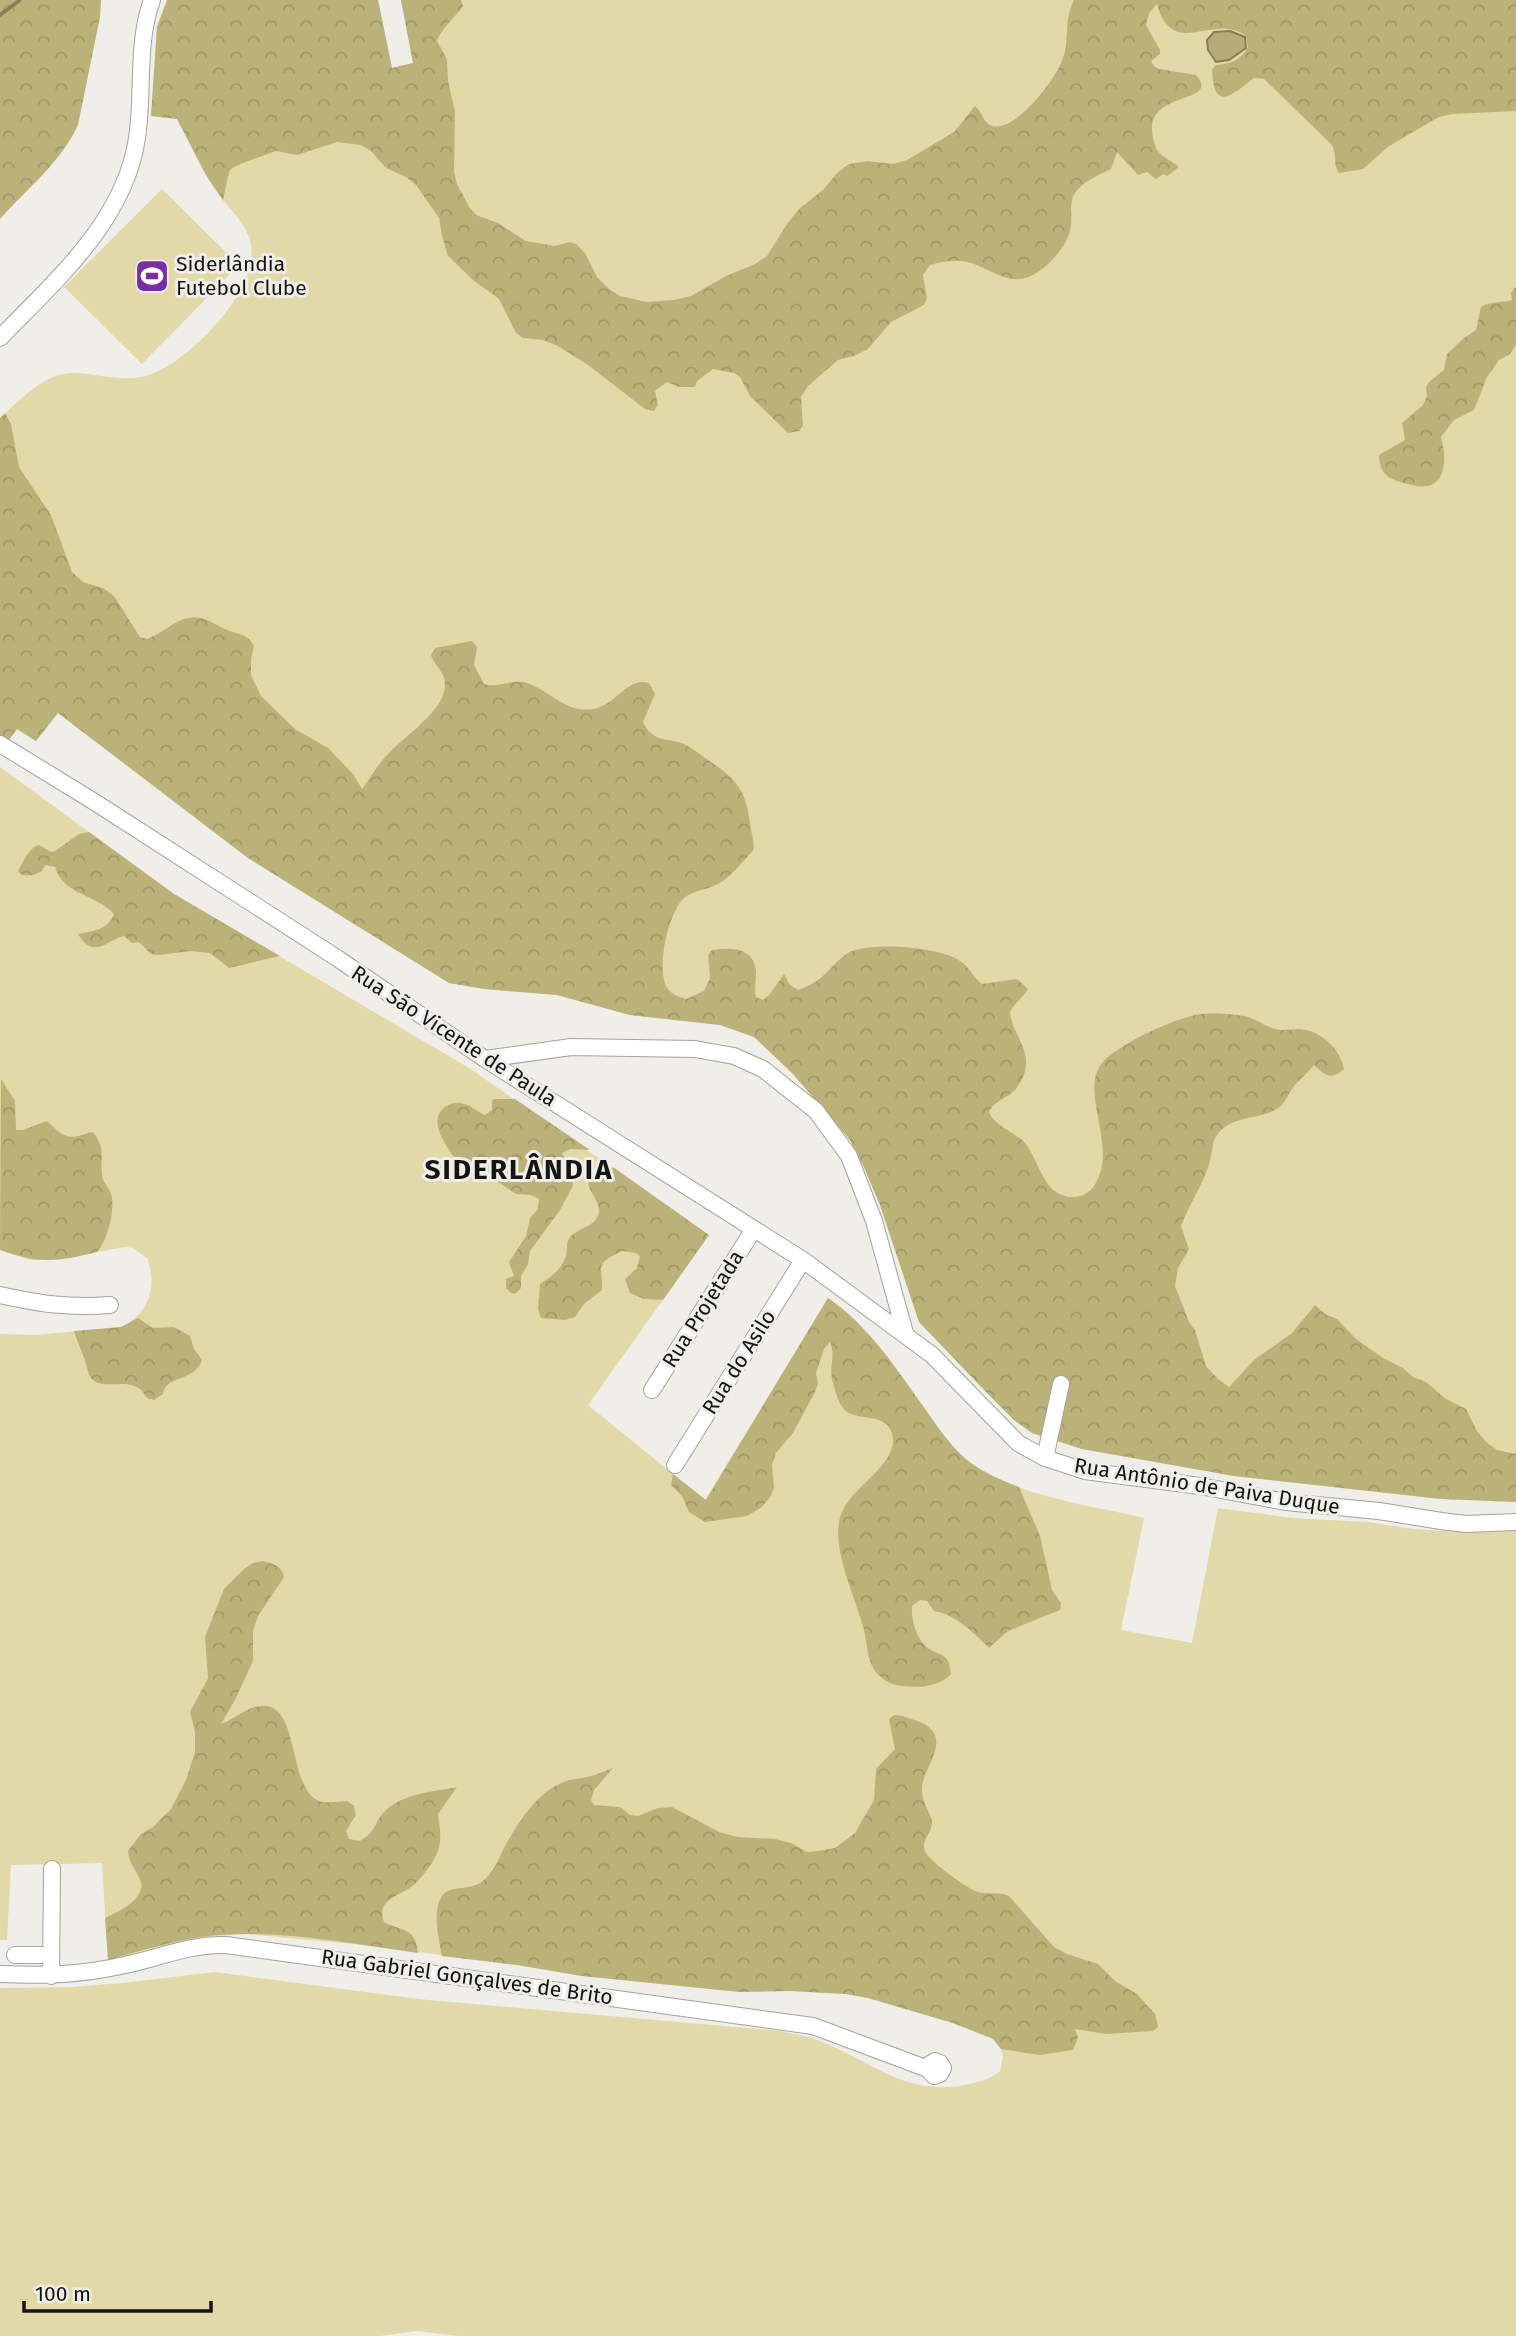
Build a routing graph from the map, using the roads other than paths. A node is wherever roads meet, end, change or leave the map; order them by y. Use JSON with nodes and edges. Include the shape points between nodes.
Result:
{"nodes":[{"id":1,"x":152,"y":0,"type":"edge"},
{"id":2,"x":0,"y":338,"type":"edge"},
{"id":3,"x":0,"y":744,"type":"edge"},
{"id":4,"x":485,"y":1059,"type":"junction"},
{"id":5,"x":754,"y":1229,"type":"junction"},
{"id":6,"x":803,"y":1260,"type":"junction"},
{"id":7,"x":0,"y":1295,"type":"edge"},
{"id":8,"x":110,"y":1305,"type":"dead end"},
{"id":9,"x":905,"y":1333,"type":"junction"},
{"id":10,"x":1062,"y":1384,"type":"dead end"},
{"id":11,"x":652,"y":1390,"type":"dead end"},
{"id":12,"x":1045,"y":1458,"type":"junction"},
{"id":13,"x":675,"y":1465,"type":"dead end"},
{"id":14,"x":1516,"y":1522,"type":"edge"},
{"id":15,"x":52,"y":1869,"type":"dead end"},
{"id":16,"x":15,"y":1955,"type":"dead end"},
{"id":17,"x":51,"y":1955,"type":"junction"},
{"id":18,"x":0,"y":1974,"type":"edge"},
{"id":19,"x":51,"y":1976,"type":"junction"},
{"id":20,"x":928,"y":2069,"type":"dead end"}],
"edges":[{"from":1,"to":2,"type":"street","via":[[145,27],[138,137],[122,192],[93,237]]},
{"from":3,"to":4,"type":"street","name":"Rua São Vicente de Paula","via":[[337,958]]},
{"from":4,"to":5,"type":"street","name":"Rua São Vicente de Paula"},
{"from":4,"to":9,"type":"street","via":[[571,1047],[695,1049],[734,1056],[763,1069],[816,1111],[849,1156],[874,1221]]},
{"from":5,"to":6,"type":"street","name":"Rua São Vicente de Paula"},
{"from":5,"to":11,"type":"street","name":"Rua Projetada"},
{"from":6,"to":9,"type":"street","name":"Rua São Vicente de Paula"},
{"from":6,"to":13,"type":"street","name":"Rua do Asilo"},
{"from":7,"to":8,"type":"street","via":[[61,1307]]},
{"from":9,"to":12,"type":"street","name":"Rua Antônio de Paiva Duque","via":[[1018,1443]]},
{"from":10,"to":12,"type":"street"},
{"from":12,"to":14,"type":"street","name":"Rua Antônio de Paiva Duque","via":[[1085,1471],[1286,1502],[1454,1523]]},
{"from":15,"to":17,"type":"street"},
{"from":16,"to":17,"type":"street"},
{"from":17,"to":19,"type":"street"},
{"from":18,"to":19,"type":"street","name":"Rua Gabriel Gonçalves de Brito"},
{"from":19,"to":20,"type":"street","name":"Rua Gabriel Gonçalves de Brito","via":[[128,1965],[209,1944],[237,1946],[813,2026]]}]}
